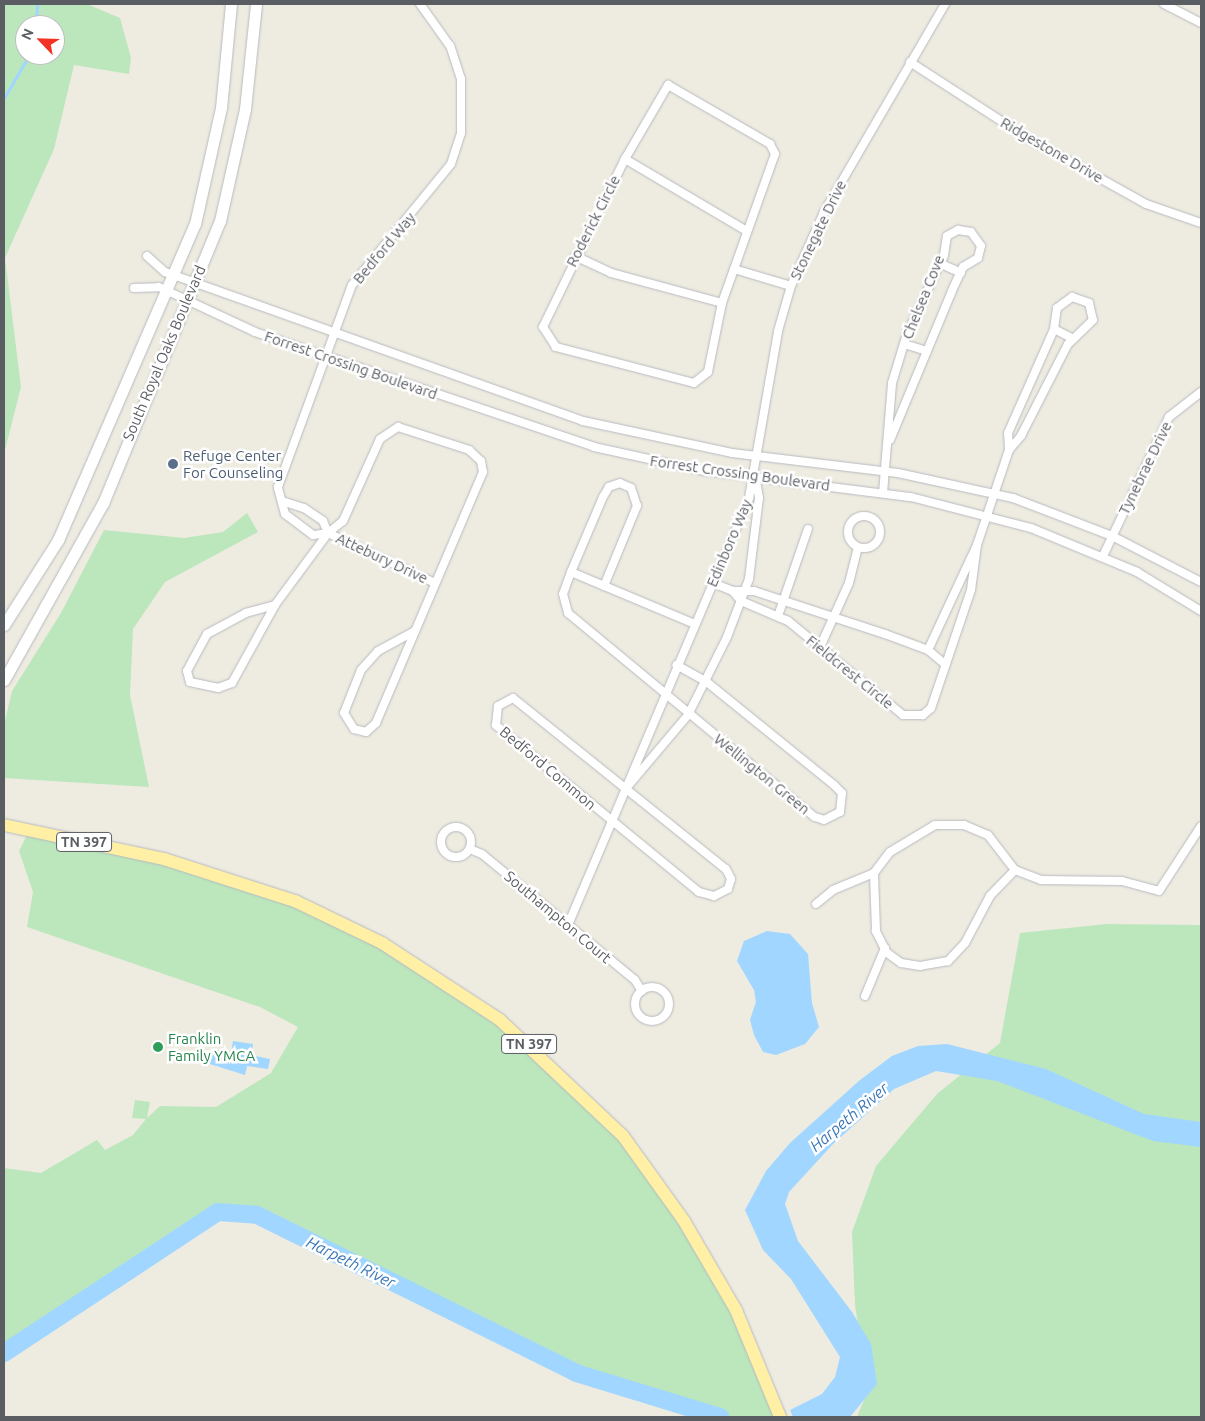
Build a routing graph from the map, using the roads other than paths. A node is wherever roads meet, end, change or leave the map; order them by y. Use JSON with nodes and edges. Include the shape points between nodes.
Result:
{"nodes":[{"id":1,"x":231,"y":4,"type":"edge"},
{"id":2,"x":256,"y":4,"type":"edge"},
{"id":3,"x":420,"y":4,"type":"edge"},
{"id":4,"x":945,"y":4,"type":"edge"},
{"id":5,"x":1164,"y":4,"type":"edge"},
{"id":6,"x":1201,"y":23,"type":"edge"},
{"id":7,"x":910,"y":62,"type":"junction"},
{"id":8,"x":625,"y":159,"type":"junction"},
{"id":9,"x":1201,"y":223,"type":"edge"},
{"id":10,"x":745,"y":230,"type":"junction"},
{"id":11,"x":147,"y":256,"type":"dead end"},
{"id":12,"x":575,"y":256,"type":"junction"},
{"id":13,"x":940,"y":263,"type":"junction"},
{"id":14,"x":734,"y":269,"type":"junction"},
{"id":15,"x":961,"y":273,"type":"junction"},
{"id":16,"x":173,"y":274,"type":"junction"},
{"id":17,"x":195,"y":281,"type":"junction"},
{"id":18,"x":791,"y":286,"type":"junction"},
{"id":19,"x":134,"y":288,"type":"dead end"},
{"id":20,"x":166,"y":291,"type":"junction"},
{"id":21,"x":186,"y":301,"type":"junction"},
{"id":22,"x":722,"y":304,"type":"junction"},
{"id":23,"x":1054,"y":329,"type":"junction"},
{"id":24,"x":331,"y":334,"type":"junction"},
{"id":25,"x":1072,"y":338,"type":"junction"},
{"id":26,"x":904,"y":344,"type":"junction"},
{"id":27,"x":927,"y":351,"type":"junction"},
{"id":28,"x":325,"y":355,"type":"junction"},
{"id":29,"x":1201,"y":392,"type":"edge"},
{"id":30,"x":890,"y":440,"type":"junction"},
{"id":31,"x":1009,"y":450,"type":"junction"},
{"id":32,"x":758,"y":456,"type":"junction"},
{"id":33,"x":885,"y":471,"type":"junction"},
{"id":34,"x":755,"y":479,"type":"junction"},
{"id":35,"x":883,"y":493,"type":"junction"},
{"id":36,"x":994,"y":493,"type":"junction"},
{"id":37,"x":282,"y":502,"type":"junction"},
{"id":38,"x":986,"y":514,"type":"junction"},
{"id":39,"x":808,"y":529,"type":"dead end"},
{"id":40,"x":328,"y":533,"type":"junction"},
{"id":41,"x":1112,"y":536,"type":"junction"},
{"id":42,"x":977,"y":545,"type":"junction"},
{"id":43,"x":858,"y":547,"type":"junction"},
{"id":44,"x":1103,"y":556,"type":"junction"},
{"id":45,"x":571,"y":572,"type":"junction"},
{"id":46,"x":435,"y":582,"type":"junction"},
{"id":47,"x":1201,"y":582,"type":"edge"},
{"id":48,"x":713,"y":583,"type":"junction"},
{"id":49,"x":604,"y":586,"type":"junction"},
{"id":50,"x":746,"y":588,"type":"junction"},
{"id":51,"x":734,"y":591,"type":"junction"},
{"id":52,"x":784,"y":600,"type":"junction"},
{"id":53,"x":741,"y":602,"type":"junction"},
{"id":54,"x":275,"y":605,"type":"junction"},
{"id":55,"x":1201,"y":611,"type":"edge"},
{"id":56,"x":778,"y":616,"type":"junction"},
{"id":57,"x":834,"y":617,"type":"junction"},
{"id":58,"x":695,"y":624,"type":"junction"},
{"id":59,"x":4,"y":625,"type":"edge"},
{"id":60,"x":415,"y":631,"type":"junction"},
{"id":61,"x":820,"y":647,"type":"junction"},
{"id":62,"x":928,"y":650,"type":"junction"},
{"id":63,"x":676,"y":665,"type":"junction"},
{"id":64,"x":946,"y":665,"type":"junction"},
{"id":65,"x":4,"y":680,"type":"edge"},
{"id":66,"x":707,"y":682,"type":"junction"},
{"id":67,"x":664,"y":691,"type":"junction"},
{"id":68,"x":688,"y":715,"type":"junction"},
{"id":69,"x":626,"y":787,"type":"junction"},
{"id":70,"x":612,"y":822,"type":"junction"},
{"id":71,"x":4,"y":825,"type":"edge"},
{"id":72,"x":1200,"y":832,"type":"edge"},
{"id":73,"x":470,"y":849,"type":"junction"},
{"id":74,"x":1015,"y":870,"type":"junction"},
{"id":75,"x":874,"y":873,"type":"junction"},
{"id":76,"x":816,"y":904,"type":"dead end"},
{"id":77,"x":568,"y":925,"type":"junction"},
{"id":78,"x":885,"y":948,"type":"junction"},
{"id":79,"x":642,"y":991,"type":"junction"},
{"id":80,"x":865,"y":996,"type":"dead end"},
{"id":81,"x":780,"y":1417,"type":"edge"}],
"edges":[{"from":1,"to":16,"type":"main road","name":"South Royal Oaks Boulevard","via":[[210,168],[195,224]]},
{"from":2,"to":17,"type":"main road","name":"South Royal Oaks Boulevard","via":[[234,171],[220,221]]},
{"from":3,"to":24,"type":"street","name":"Bedford Way","via":[[450,46],[461,79],[461,133],[451,164],[352,285]]},
{"from":4,"to":7,"type":"street","name":"Stonegate Drive"},
{"from":5,"to":6,"type":"street"},
{"from":7,"to":9,"type":"street","name":"Ridgestone Drive","via":[[1026,137],[1137,199]]},
{"from":7,"to":18,"type":"street","name":"Stonegate Drive","via":[[824,212]]},
{"from":8,"to":10,"type":"street"},
{"from":8,"to":10,"type":"street","name":"Roderick Circle","via":[[659,95],[668,84],[681,88],[774,148],[774,165]]},
{"from":8,"to":12,"type":"street","name":"Roderick Circle"},
{"from":10,"to":14,"type":"street","name":"Roderick Circle"},
{"from":11,"to":16,"type":"street","name":"Forrest Crossing Boulevard"},
{"from":12,"to":22,"type":"street","via":[[611,273]]},
{"from":12,"to":22,"type":"street","name":"Roderick Circle","via":[[543,319],[546,334],[556,347],[694,383],[708,372]]},
{"from":13,"to":15,"type":"street"},
{"from":13,"to":15,"type":"street","name":"Chelsea Cove","via":[[947,236],[958,230],[971,232],[979,241],[980,252]]},
{"from":13,"to":26,"type":"street","name":"Chelsea Cove"},
{"from":14,"to":18,"type":"street"},
{"from":14,"to":22,"type":"street","name":"Roderick Circle"},
{"from":15,"to":27,"type":"street","name":"Chelsea Cove"},
{"from":16,"to":17,"type":"street","name":"Forrest Crossing Boulevard"},
{"from":16,"to":20,"type":"main road","name":"South Royal Oaks Boulevard"},
{"from":17,"to":21,"type":"main road","name":"South Royal Oaks Boulevard"},
{"from":17,"to":24,"type":"street","name":"Forrest Crossing Boulevard"},
{"from":18,"to":32,"type":"street","name":"Stonegate Drive","via":[[778,331]]},
{"from":19,"to":20,"type":"street","name":"Forrest Crossing Boulevard"},
{"from":20,"to":21,"type":"street","name":"Forrest Crossing Boulevard"},
{"from":20,"to":59,"type":"main road","name":"South Royal Oaks Boulevard","via":[[58,540]]},
{"from":21,"to":28,"type":"street","name":"Forrest Crossing Boulevard"},
{"from":21,"to":65,"type":"main road","name":"South Royal Oaks Boulevard","via":[[103,503]]},
{"from":23,"to":25,"type":"street"},
{"from":23,"to":25,"type":"street","via":[[1061,303],[1072,297],[1084,299],[1092,308],[1093,320]]},
{"from":23,"to":31,"type":"street","via":[[1008,433]]},
{"from":24,"to":28,"type":"street","name":"Bedford Way"},
{"from":24,"to":32,"type":"street","name":"Forrest Crossing Boulevard","via":[[583,421]]},
{"from":25,"to":31,"type":"street","via":[[1021,436]]},
{"from":26,"to":27,"type":"street"},
{"from":26,"to":30,"type":"street","name":"Chelsea Cove","via":[[892,383]]},
{"from":27,"to":30,"type":"street","name":"Chelsea Cove"},
{"from":28,"to":34,"type":"street","name":"Forrest Crossing Boulevard","via":[[594,447]]},
{"from":28,"to":37,"type":"street","name":"Bedford Way","via":[[278,487]]},
{"from":29,"to":41,"type":"street","name":"Tynebrae Drive","via":[[1169,417]]},
{"from":30,"to":33,"type":"street","name":"Chelsea Cove"},
{"from":31,"to":36,"type":"street","name":"Fieldcrest Circle"},
{"from":32,"to":33,"type":"street","name":"Forrest Crossing Boulevard"},
{"from":32,"to":34,"type":"street","name":"Stonegate Drive"},
{"from":33,"to":35,"type":"street","name":"Chelsea Cove"},
{"from":33,"to":36,"type":"street","name":"Forrest Crossing Boulevard"},
{"from":34,"to":35,"type":"street","name":"Forrest Crossing Boulevard"},
{"from":34,"to":48,"type":"street","name":"Edinboro Way"},
{"from":34,"to":50,"type":"street","name":"Edinboro Way","via":[[759,498]]},
{"from":35,"to":38,"type":"street","name":"Forrest Crossing Boulevard"},
{"from":36,"to":38,"type":"street","name":"Fieldcrest Circle"},
{"from":36,"to":41,"type":"street","name":"Forrest Crossing Boulevard"},
{"from":37,"to":40,"type":"street","via":[[304,508],[323,522]]},
{"from":37,"to":40,"type":"street","via":[[285,514],[313,534]]},
{"from":38,"to":42,"type":"street","name":"Fieldcrest Circle"},
{"from":38,"to":44,"type":"street","name":"Forrest Crossing Boulevard"},
{"from":39,"to":52,"type":"street"},
{"from":40,"to":46,"type":"street","name":"Attebury Drive"},
{"from":40,"to":46,"type":"street","via":[[343,521],[388,430],[398,428],[469,450],[481,461],[483,472]]},
{"from":40,"to":54,"type":"street"},
{"from":41,"to":44,"type":"street","name":"Tynebrae Drive"},
{"from":41,"to":47,"type":"street","name":"Forrest Crossing Boulevard"},
{"from":42,"to":62,"type":"street","name":"Fieldcrest Circle"},
{"from":42,"to":64,"type":"street","name":"Fieldcrest Circle","via":[[971,590]]},
{"from":43,"to":43,"type":"street","via":[[850,540],[850,524],[858,517],[868,516],[877,522],[880,537],[874,545]]},
{"from":43,"to":57,"type":"street"},
{"from":44,"to":55,"type":"street","name":"Forrest Crossing Boulevard"},
{"from":45,"to":49,"type":"street"},
{"from":45,"to":49,"type":"street","name":"Wellington Green","via":[[609,487],[620,484],[631,488],[637,506]]},
{"from":45,"to":67,"type":"street","name":"Wellington Green","via":[[563,594],[568,613]]},
{"from":46,"to":60,"type":"street"},
{"from":48,"to":51,"type":"street"},
{"from":48,"to":58,"type":"street","name":"Edinboro Way"},
{"from":49,"to":58,"type":"street"},
{"from":50,"to":51,"type":"street"},
{"from":50,"to":52,"type":"street","name":"Fieldcrest Circle"},
{"from":50,"to":53,"type":"street","name":"Edinboro Way"},
{"from":51,"to":53,"type":"street"},
{"from":52,"to":56,"type":"street"},
{"from":52,"to":57,"type":"street","name":"Fieldcrest Circle"},
{"from":53,"to":56,"type":"street","name":"Fieldcrest Circle"},
{"from":53,"to":66,"type":"street","name":"Edinboro Way"},
{"from":54,"to":54,"type":"street","via":[[246,613],[207,634],[188,671],[190,682],[218,688],[232,683]]},
{"from":56,"to":61,"type":"street","name":"Fieldcrest Circle"},
{"from":57,"to":61,"type":"street"},
{"from":57,"to":62,"type":"street","name":"Fieldcrest Circle"},
{"from":58,"to":63,"type":"street","name":"Edinboro Way"},
{"from":60,"to":60,"type":"street","via":[[378,651],[361,670],[344,713],[354,729],[366,732],[376,723]]},
{"from":61,"to":64,"type":"street","name":"Fieldcrest Circle","via":[[903,715],[912,717],[931,708]]},
{"from":62,"to":64,"type":"street","name":"Fieldcrest Circle"},
{"from":63,"to":66,"type":"street","name":"Wellington Green"},
{"from":63,"to":67,"type":"street","name":"Edinboro Way"},
{"from":66,"to":68,"type":"street","name":"Edinboro Way"},
{"from":66,"to":68,"type":"street","name":"Wellington Green","via":[[834,785],[842,793],[840,812],[824,820],[815,817]]},
{"from":67,"to":68,"type":"street","name":"Wellington Green"},
{"from":67,"to":69,"type":"street","name":"Edinboro Way"},
{"from":68,"to":69,"type":"street","name":"Edinboro Way"},
{"from":69,"to":70,"type":"street","name":"Edinboro Way"},
{"from":69,"to":70,"type":"street","name":"Bedford Common","via":[[726,869],[731,878],[728,890],[714,896],[699,892]]},
{"from":69,"to":70,"type":"street","name":"Bedford Common","via":[[522,703],[513,698],[498,706],[496,725]]},
{"from":70,"to":77,"type":"street","name":"Edinboro Way"},
{"from":71,"to":81,"type":"main road","number":"TN 397","via":[[164,859],[296,901],[382,943],[463,992],[537,1050],[624,1136],[712,1265],[766,1376]]},
{"from":72,"to":74,"type":"street","via":[[1158,891],[1122,881],[1048,882]]},
{"from":73,"to":73,"type":"street","via":[[470,834],[463,828],[444,833],[441,842],[448,855],[458,858]]},
{"from":73,"to":77,"type":"street","name":"Southampton Court","via":[[482,854]]},
{"from":74,"to":75,"type":"street","via":[[988,835],[964,825],[935,825],[890,852]]},
{"from":74,"to":78,"type":"street","via":[[990,896],[965,943],[948,961],[920,966],[901,963]]},
{"from":75,"to":76,"type":"street","via":[[833,890]]},
{"from":75,"to":78,"type":"street","via":[[874,924]]},
{"from":77,"to":79,"type":"street","name":"Southampton Court","via":[[635,980]]},
{"from":78,"to":80,"type":"street"},
{"from":79,"to":79,"type":"street","via":[[635,1000],[638,1015],[654,1022],[664,1016],[668,1006],[666,995],[652,987]]}]}
